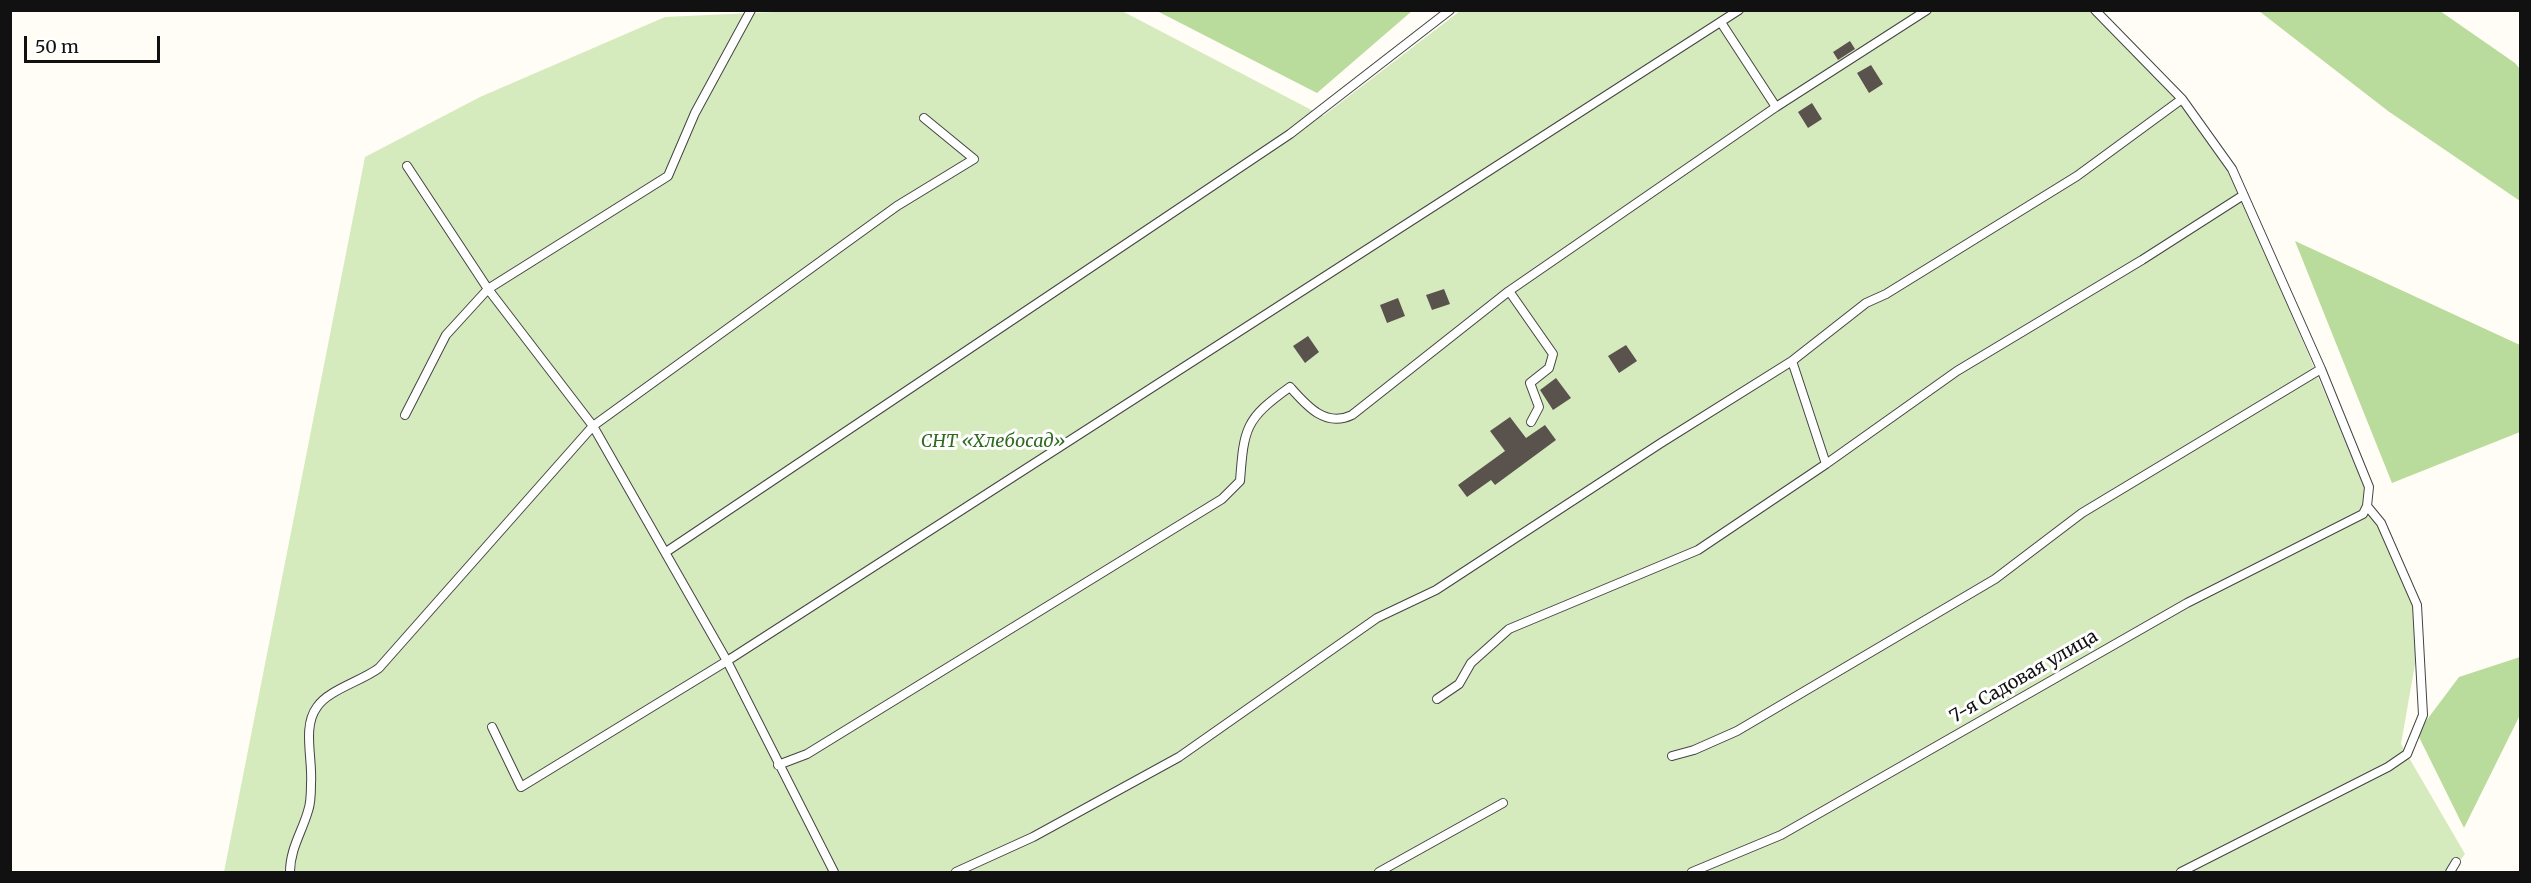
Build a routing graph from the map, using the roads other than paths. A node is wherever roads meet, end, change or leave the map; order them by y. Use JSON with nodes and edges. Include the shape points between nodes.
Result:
{"nodes":[{"id":1,"x":751,"y":10,"type":"edge"},
{"id":2,"x":1450,"y":10,"type":"edge"},
{"id":3,"x":1739,"y":10,"type":"edge"},
{"id":4,"x":1927,"y":10,"type":"edge"},
{"id":5,"x":2095,"y":10,"type":"edge"},
{"id":6,"x":1722,"y":24,"type":"junction"},
{"id":7,"x":2182,"y":99,"type":"junction"},
{"id":8,"x":1776,"y":107,"type":"junction"},
{"id":9,"x":924,"y":118,"type":"dead end"},
{"id":10,"x":407,"y":166,"type":"dead end"},
{"id":11,"x":2242,"y":195,"type":"junction"},
{"id":12,"x":488,"y":289,"type":"junction"},
{"id":13,"x":1509,"y":291,"type":"junction"},
{"id":14,"x":1792,"y":361,"type":"junction"},
{"id":15,"x":2321,"y":369,"type":"junction"},
{"id":16,"x":405,"y":415,"type":"dead end"},
{"id":17,"x":1531,"y":422,"type":"dead end"},
{"id":18,"x":593,"y":426,"type":"junction"},
{"id":19,"x":1826,"y":464,"type":"junction"},
{"id":20,"x":2367,"y":506,"type":"junction"},
{"id":21,"x":666,"y":552,"type":"junction"},
{"id":22,"x":727,"y":661,"type":"junction"},
{"id":23,"x":1437,"y":699,"type":"dead end"},
{"id":24,"x":492,"y":727,"type":"dead end"},
{"id":25,"x":1672,"y":756,"type":"dead end"},
{"id":26,"x":778,"y":765,"type":"junction"},
{"id":27,"x":1503,"y":803,"type":"dead end"},
{"id":28,"x":2456,"y":862,"type":"dead end"},
{"id":29,"x":290,"y":873,"type":"edge"},
{"id":30,"x":834,"y":873,"type":"edge"},
{"id":31,"x":957,"y":873,"type":"edge"},
{"id":32,"x":1379,"y":873,"type":"edge"},
{"id":33,"x":1692,"y":873,"type":"edge"},
{"id":34,"x":2181,"y":873,"type":"edge"},
{"id":35,"x":2450,"y":873,"type":"edge"}],
"edges":[{"from":1,"to":12,"type":"lane","via":[[695,113],[668,176]]},
{"from":2,"to":21,"type":"lane","via":[[1290,134]]},
{"from":3,"to":6,"type":"lane"},
{"from":4,"to":8,"type":"lane"},
{"from":5,"to":7,"type":"lane"},
{"from":6,"to":8,"type":"lane"},
{"from":6,"to":22,"type":"lane"},
{"from":7,"to":11,"type":"lane","via":[[2232,169]]},
{"from":7,"to":14,"type":"lane","via":[[2077,176],[1866,303]]},
{"from":8,"to":13,"type":"lane"},
{"from":9,"to":18,"type":"lane","via":[[974,159],[897,206]]},
{"from":10,"to":12,"type":"lane"},
{"from":11,"to":15,"type":"lane"},
{"from":11,"to":19,"type":"lane","via":[[1957,371]]},
{"from":12,"to":16,"type":"lane","via":[[446,335]]},
{"from":12,"to":18,"type":"lane"},
{"from":13,"to":17,"type":"lane","via":[[1553,354],[1549,369],[1530,383],[1539,407]]},
{"from":13,"to":26,"type":"lane","via":[[1346,417],[1329,418],[1311,411],[1290,387],[1264,406],[1249,425],[1243,437],[1240,481],[1222,499],[807,754]]},
{"from":14,"to":19,"type":"lane"},
{"from":14,"to":31,"type":"lane","via":[[1436,590],[1377,618],[1179,757],[1033,837]]},
{"from":15,"to":20,"type":"lane","via":[[2369,487]]},
{"from":15,"to":25,"type":"lane","via":[[2082,513],[1984,585],[1737,731]]},
{"from":18,"to":21,"type":"lane"},
{"from":18,"to":29,"type":"lane","via":[[379,668],[317,705],[309,723],[309,810],[290,859]]},
{"from":19,"to":23,"type":"lane","via":[[1698,549],[1509,629],[1472,663],[1459,684]]},
{"from":20,"to":33,"type":"lane","name":"7-я Садовая улица","via":[[2363,514],[2187,603],[1781,835]]},
{"from":20,"to":34,"type":"lane","via":[[2381,523],[2418,605],[2422,715],[2407,754]]},
{"from":21,"to":22,"type":"lane"},
{"from":22,"to":24,"type":"lane","via":[[521,787]]},
{"from":22,"to":26,"type":"lane"},
{"from":26,"to":30,"type":"lane"},
{"from":27,"to":32,"type":"lane"},
{"from":28,"to":35,"type":"lane"}]}
